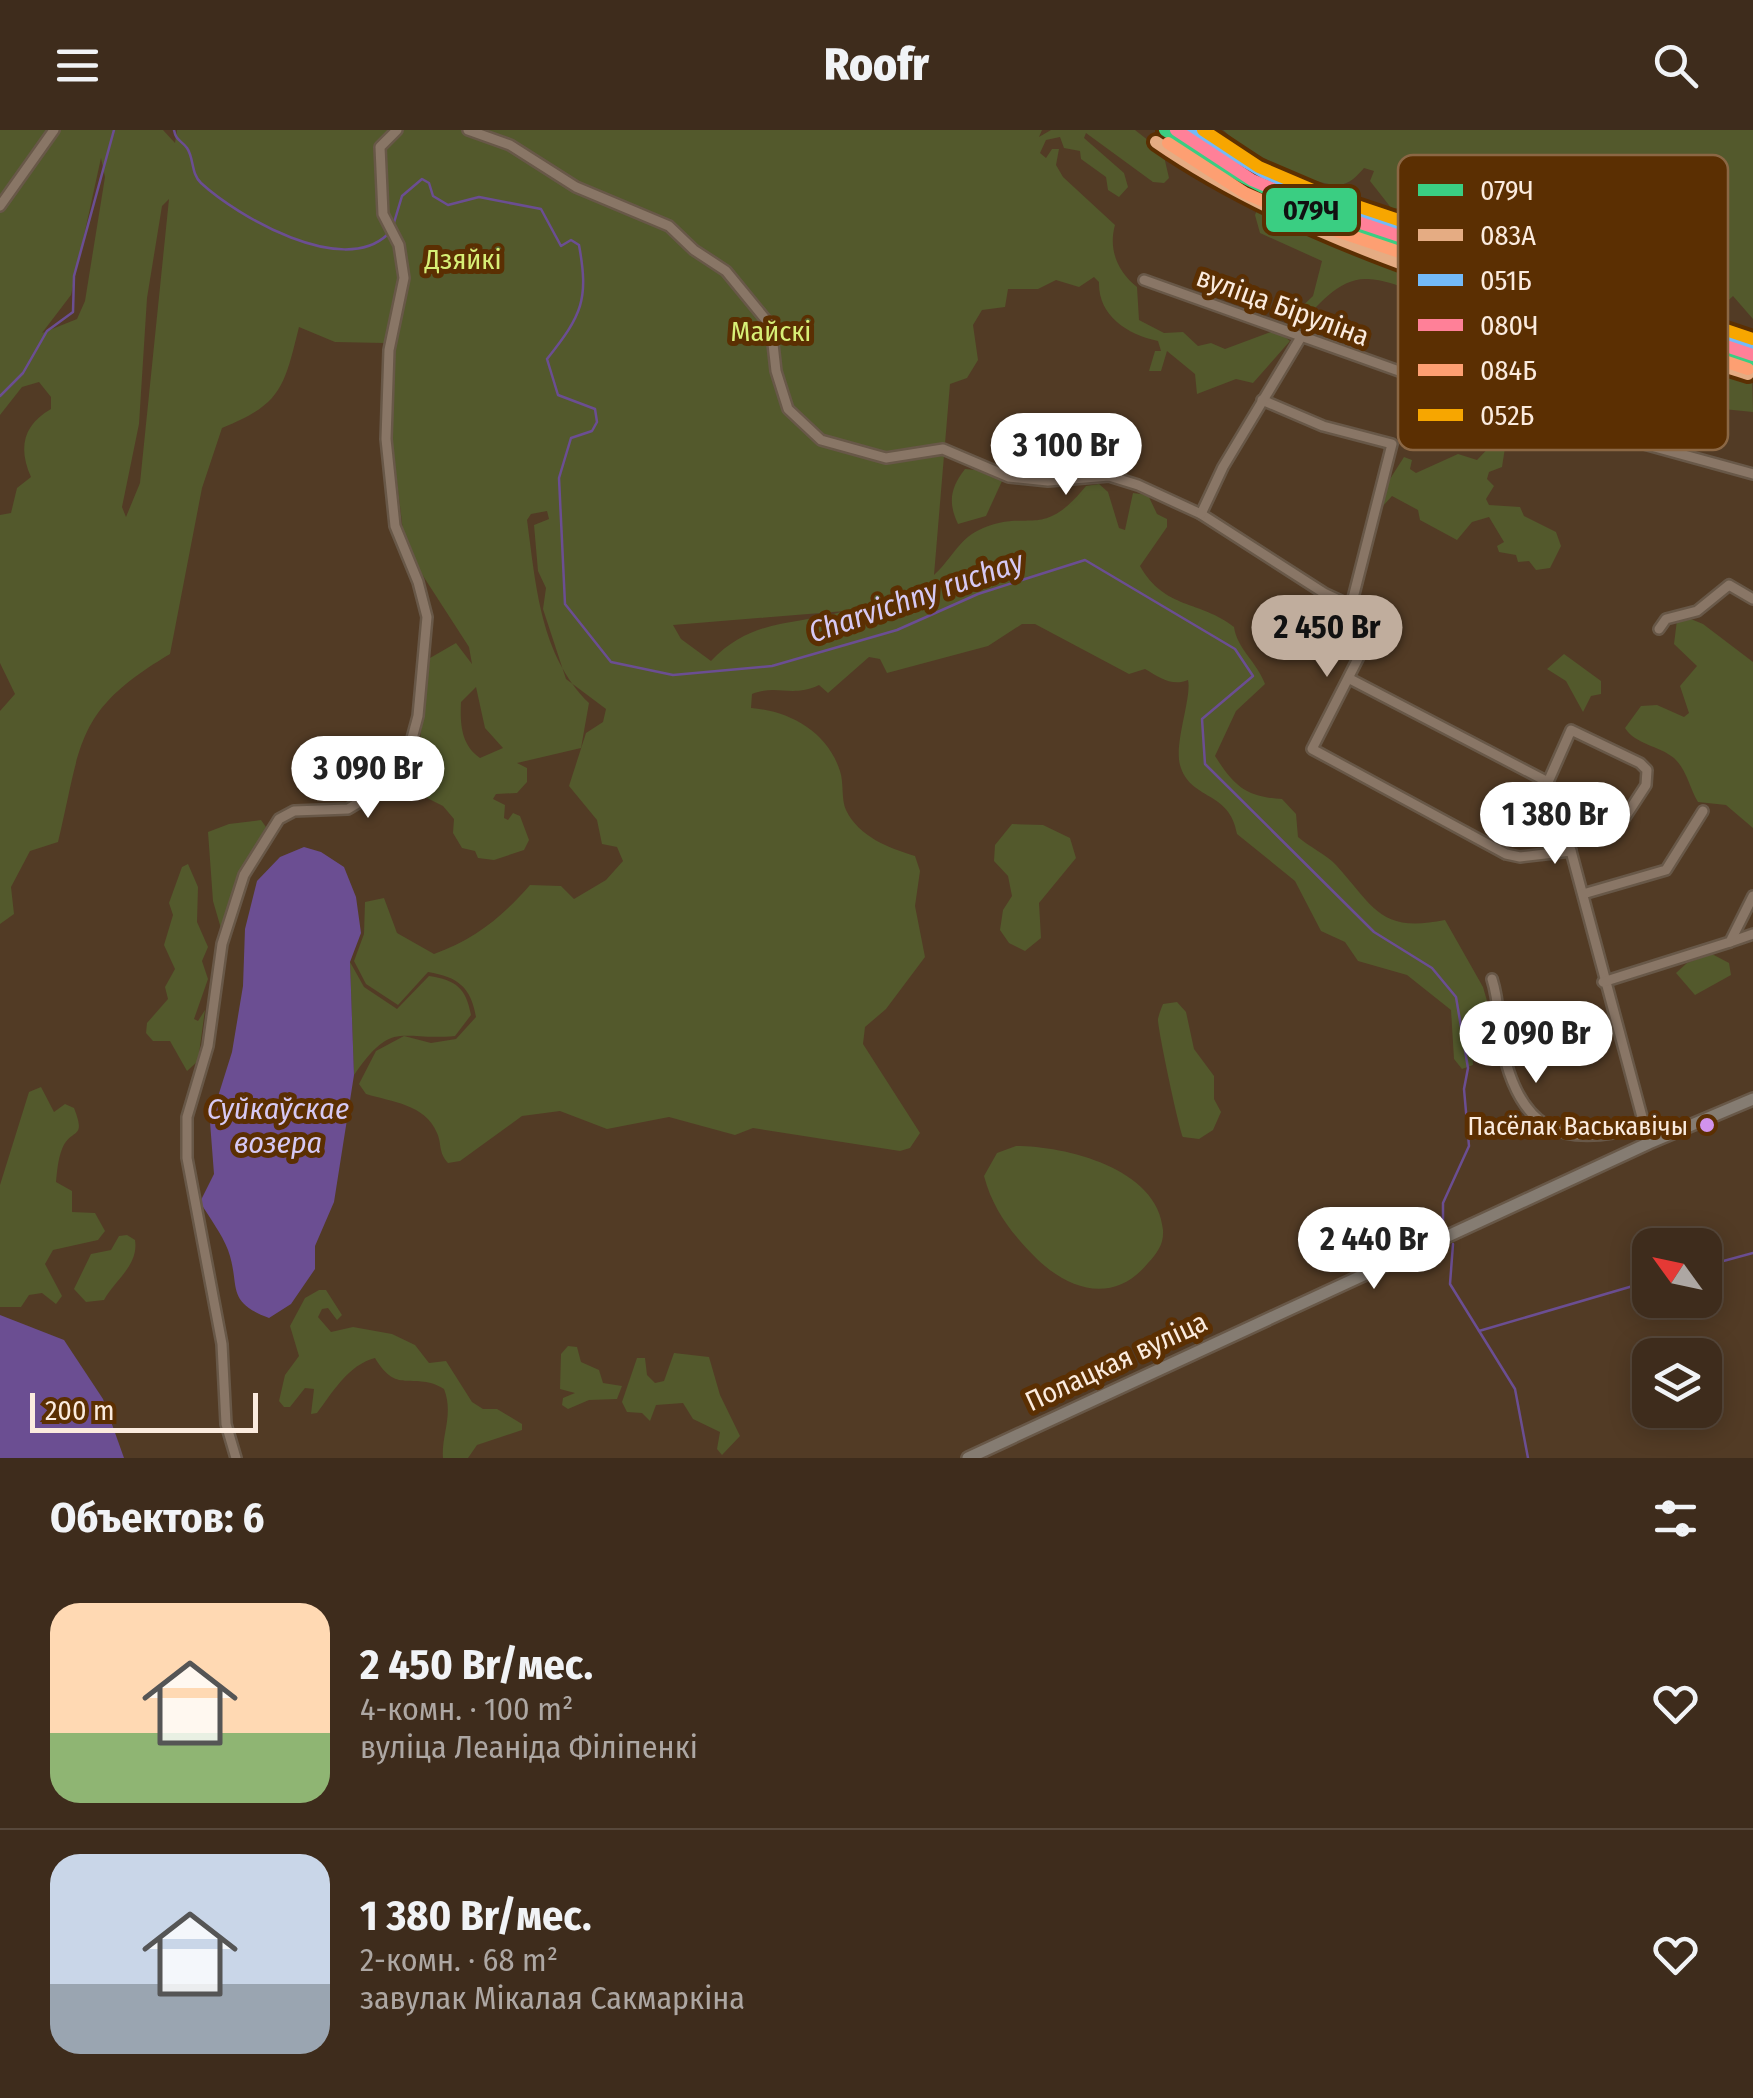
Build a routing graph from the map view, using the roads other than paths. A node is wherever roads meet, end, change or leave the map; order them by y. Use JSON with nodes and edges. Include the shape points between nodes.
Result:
{"nodes":[{"id":1,"x":54,"y":130,"type":"edge"},
{"id":2,"x":397,"y":130,"type":"edge"},
{"id":3,"x":468,"y":130,"type":"edge"},
{"id":4,"x":0,"y":206,"type":"edge"},
{"id":5,"x":1144,"y":280,"type":"dead end"},
{"id":6,"x":1301,"y":337,"type":"junction"},
{"id":7,"x":1398,"y":371,"type":"edge"},
{"id":8,"x":1262,"y":400,"type":"junction"},
{"id":9,"x":1665,"y":450,"type":"edge"},
{"id":10,"x":1753,"y":474,"type":"edge"},
{"id":11,"x":1201,"y":514,"type":"junction"},
{"id":12,"x":1753,"y":599,"type":"edge"},
{"id":13,"x":1351,"y":606,"type":"junction"},
{"id":14,"x":1659,"y":629,"type":"dead end"},
{"id":15,"x":1350,"y":679,"type":"junction"},
{"id":16,"x":1548,"y":782,"type":"junction"},
{"id":17,"x":1703,"y":811,"type":"dead end"},
{"id":18,"x":1620,"y":825,"type":"dead end"},
{"id":19,"x":1571,"y":851,"type":"junction"},
{"id":20,"x":1583,"y":894,"type":"junction"},
{"id":21,"x":1753,"y":896,"type":"edge"},
{"id":22,"x":1753,"y":934,"type":"edge"},
{"id":23,"x":1730,"y":942,"type":"junction"},
{"id":24,"x":1492,"y":979,"type":"dead end"},
{"id":25,"x":1604,"y":982,"type":"junction"},
{"id":26,"x":1753,"y":1099,"type":"edge"},
{"id":27,"x":1644,"y":1125,"type":"junction"},
{"id":28,"x":1649,"y":1142,"type":"junction"},
{"id":29,"x":987,"y":1454,"type":"edge"},
{"id":30,"x":236,"y":1458,"type":"edge"},
{"id":31,"x":968,"y":1458,"type":"edge"}],
"edges":[{"from":1,"to":4,"type":"street"},
{"from":2,"to":30,"type":"street","via":[[380,147],[383,214],[399,245],[404,278],[389,350],[386,438],[394,526],[427,617],[418,716],[407,758],[391,783],[348,809],[280,819],[244,876],[222,944],[186,1158]]},
{"from":3,"to":11,"type":"street","via":[[669,226],[726,271],[771,326],[788,409],[821,440],[886,458],[943,448],[1009,477],[1109,476]]},
{"from":5,"to":6,"type":"street","name":"вуліца Біруліна"},
{"from":6,"to":7,"type":"street","name":"вуліца Біруліна"},
{"from":6,"to":8,"type":"street"},
{"from":8,"to":11,"type":"street"},
{"from":8,"to":13,"type":"street","via":[[1323,426],[1392,444]]},
{"from":9,"to":10,"type":"street","name":"вуліца Біруліна"},
{"from":11,"to":13,"type":"street"},
{"from":12,"to":14,"type":"street","via":[[1729,585]]},
{"from":13,"to":15,"type":"street","via":[[1373,624]]},
{"from":15,"to":16,"type":"street"},
{"from":15,"to":19,"type":"street","via":[[1312,749],[1506,854]]},
{"from":16,"to":18,"type":"street","via":[[1571,730],[1648,770],[1646,785]]},
{"from":16,"to":19,"type":"street"},
{"from":17,"to":20,"type":"street","via":[[1666,870]]},
{"from":19,"to":20,"type":"street"},
{"from":20,"to":25,"type":"street"},
{"from":21,"to":23,"type":"street"},
{"from":22,"to":23,"type":"street"},
{"from":23,"to":25,"type":"street"},
{"from":24,"to":27,"type":"street","via":[[1506,1066],[1526,1112],[1590,1138]]},
{"from":25,"to":27,"type":"street"},
{"from":26,"to":28,"type":"main road","name":"Полацкая вуліца"},
{"from":27,"to":28,"type":"street"},
{"from":28,"to":29,"type":"main road","name":"Полацкая вуліца"},
{"from":29,"to":31,"type":"main road","name":"Полацкая вуліца"}]}
